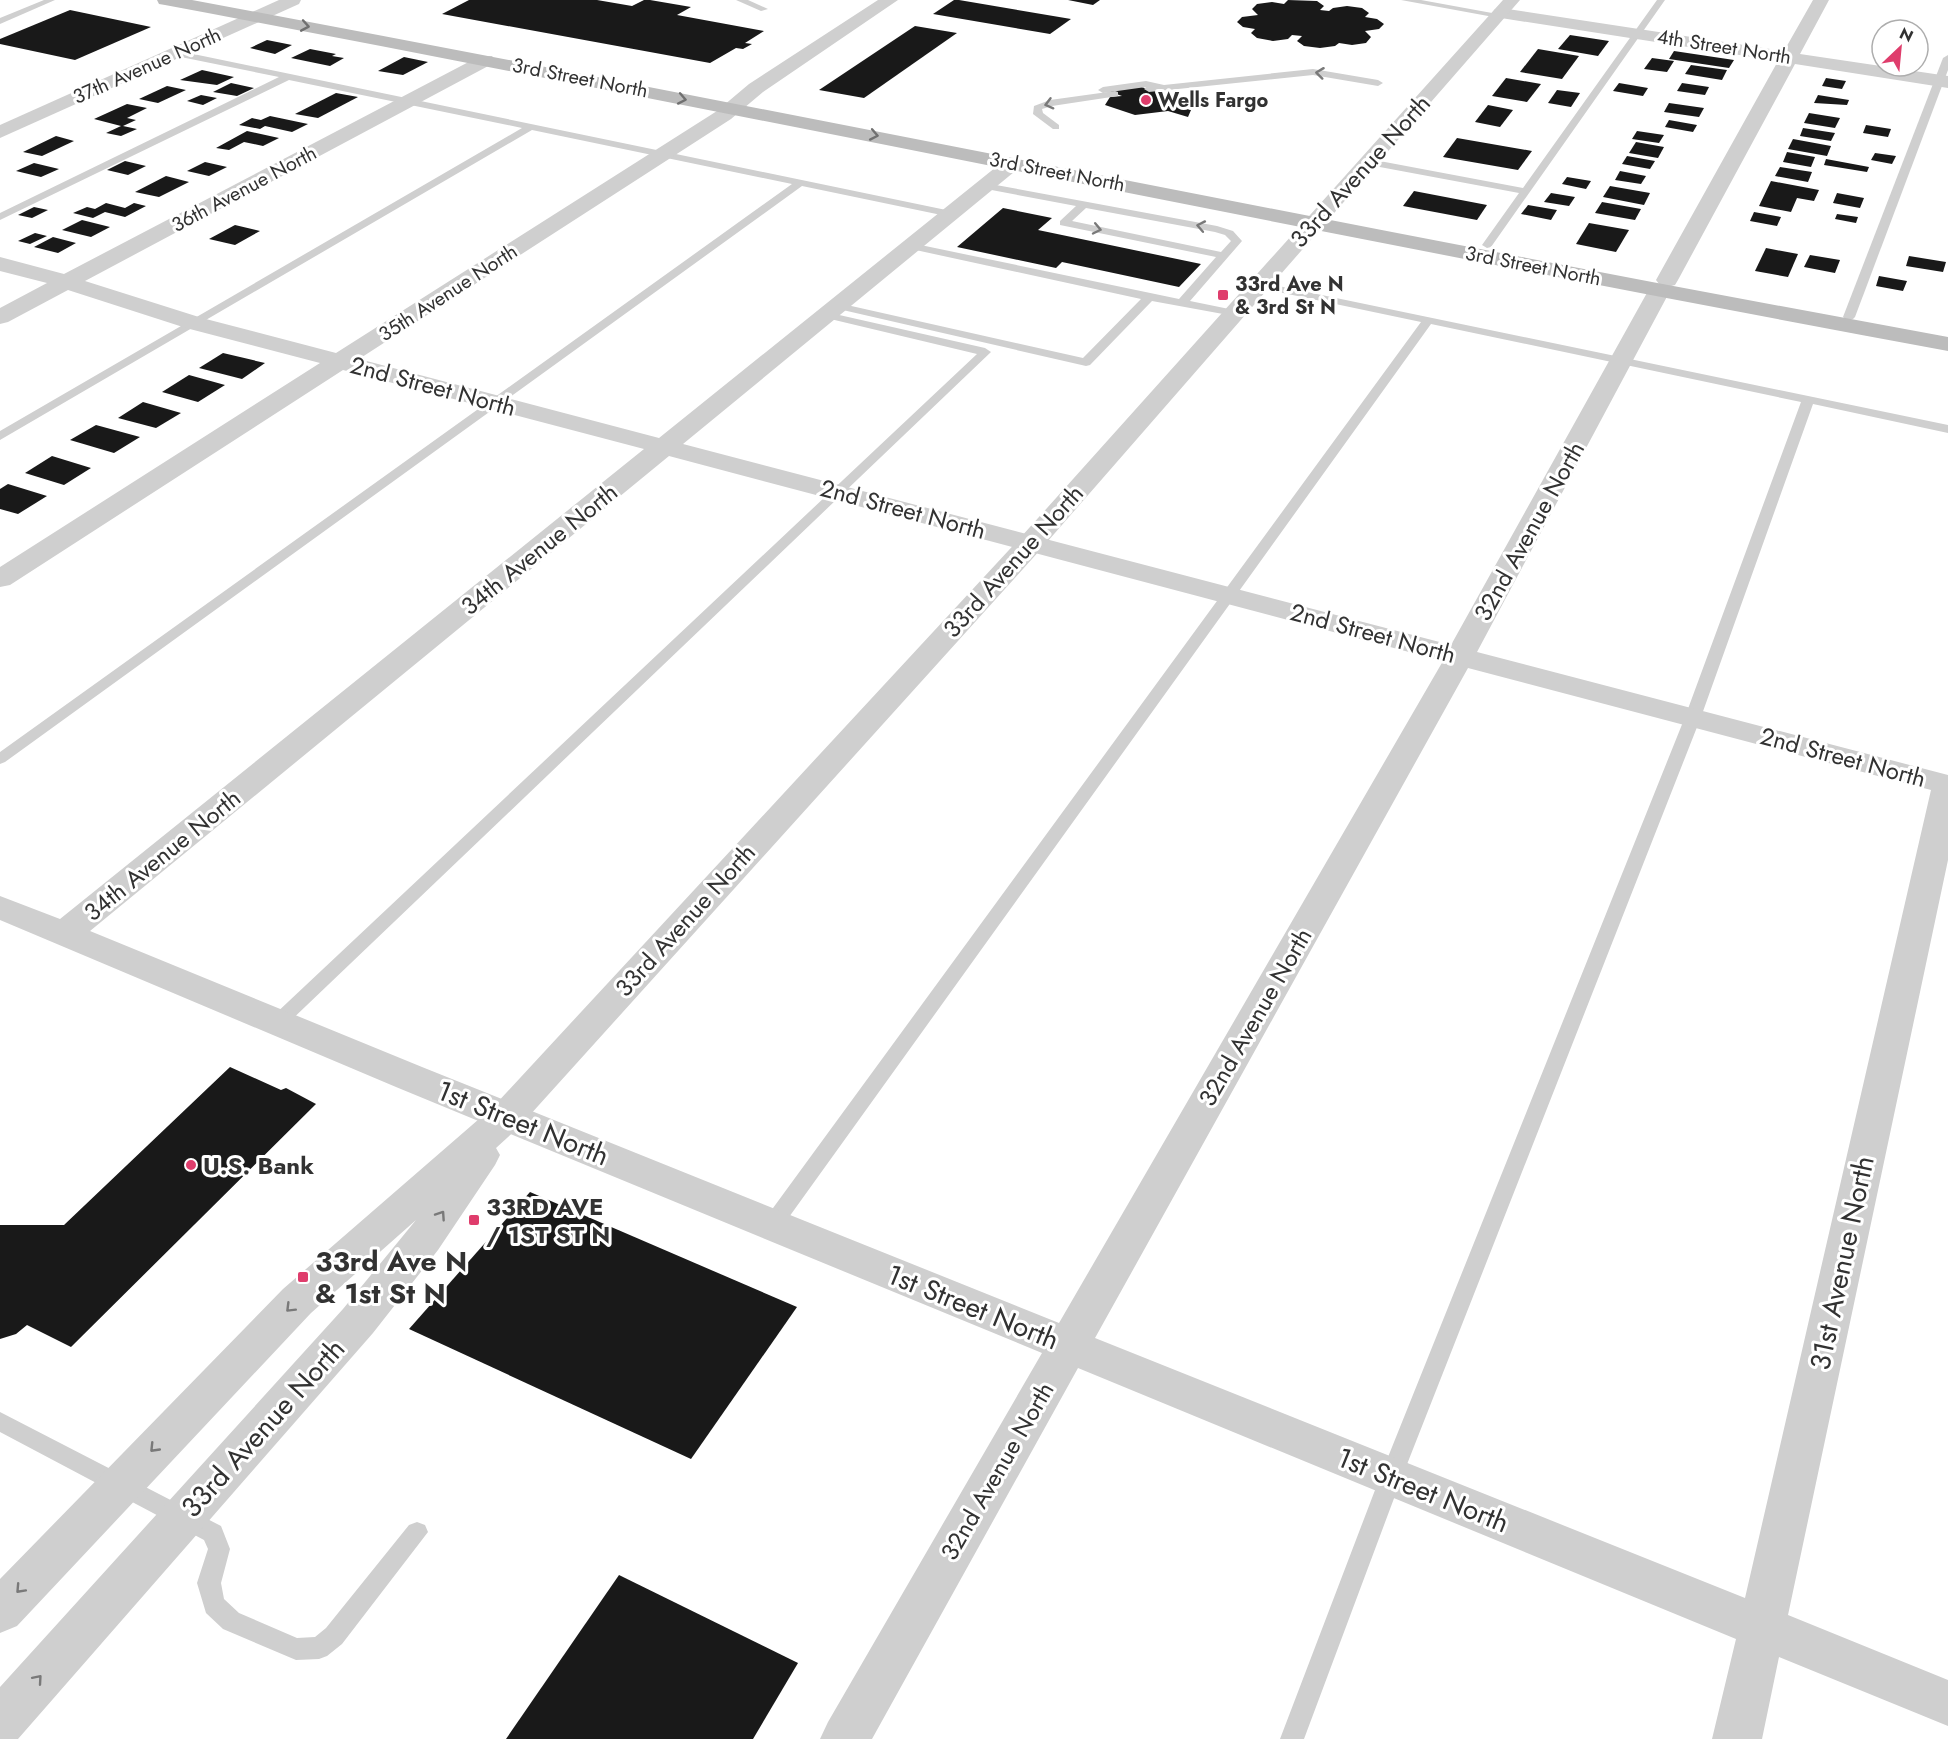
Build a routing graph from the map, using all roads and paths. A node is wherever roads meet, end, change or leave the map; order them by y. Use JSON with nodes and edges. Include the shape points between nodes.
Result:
{"nodes":[{"id":1,"x":51,"y":0,"type":"edge"},
{"id":2,"x":165,"y":0,"type":"edge"},
{"id":3,"x":247,"y":0,"type":"edge"},
{"id":4,"x":740,"y":0,"type":"edge"},
{"id":5,"x":891,"y":0,"type":"edge"},
{"id":6,"x":1405,"y":0,"type":"edge"},
{"id":7,"x":1661,"y":0,"type":"edge"},
{"id":8,"x":1821,"y":0,"type":"edge"},
{"id":9,"x":287,"y":3,"type":"edge"},
{"id":10,"x":764,"y":9,"type":"dead end"},
{"id":11,"x":1504,"y":9,"type":"edge"},
{"id":12,"x":256,"y":17,"type":"junction"},
{"id":13,"x":0,"y":21,"type":"edge"},
{"id":14,"x":1636,"y":33,"type":"junction"},
{"id":15,"x":174,"y":53,"type":"junction"},
{"id":16,"x":1789,"y":57,"type":"junction"},
{"id":17,"x":1948,"y":58,"type":"edge"},
{"id":18,"x":486,"y":60,"type":"junction"},
{"id":19,"x":287,"y":77,"type":"junction"},
{"id":20,"x":1944,"y":81,"type":"edge"},
{"id":21,"x":1378,"y":83,"type":"dead end"},
{"id":22,"x":1170,"y":87,"type":"junction"},
{"id":23,"x":1149,"y":89,"type":"dead end"},
{"id":24,"x":1115,"y":93,"type":"dead end"},
{"id":25,"x":1091,"y":97,"type":"junction"},
{"id":26,"x":409,"y":102,"type":"junction"},
{"id":27,"x":740,"y":102,"type":"junction"},
{"id":28,"x":530,"y":127,"type":"junction"},
{"id":29,"x":1056,"y":127,"type":"dead end"},
{"id":30,"x":4,"y":128,"type":"edge"},
{"id":31,"x":663,"y":154,"type":"junction"},
{"id":32,"x":1369,"y":162,"type":"junction"},
{"id":33,"x":1013,"y":163,"type":"junction"},
{"id":34,"x":800,"y":183,"type":"junction"},
{"id":35,"x":985,"y":186,"type":"junction"},
{"id":36,"x":1525,"y":190,"type":"junction"},
{"id":37,"x":1083,"y":205,"type":"junction"},
{"id":38,"x":951,"y":214,"type":"junction"},
{"id":39,"x":0,"y":217,"type":"edge"},
{"id":40,"x":1319,"y":217,"type":"junction"},
{"id":41,"x":1175,"y":220,"type":"junction"},
{"id":42,"x":1156,"y":242,"type":"junction"},
{"id":43,"x":1487,"y":245,"type":"junction"},
{"id":44,"x":911,"y":246,"type":"junction"},
{"id":45,"x":1225,"y":256,"type":"junction"},
{"id":46,"x":0,"y":264,"type":"edge"},
{"id":47,"x":68,"y":282,"type":"junction"},
{"id":48,"x":1259,"y":285,"type":"junction"},
{"id":49,"x":1663,"y":285,"type":"junction"},
{"id":50,"x":1149,"y":297,"type":"junction"},
{"id":51,"x":1182,"y":303,"type":"junction"},
{"id":52,"x":832,"y":311,"type":"junction"},
{"id":53,"x":1234,"y":314,"type":"junction"},
{"id":54,"x":1849,"y":317,"type":"junction"},
{"id":55,"x":0,"y":318,"type":"edge"},
{"id":56,"x":1428,"y":321,"type":"junction"},
{"id":57,"x":194,"y":323,"type":"junction"},
{"id":58,"x":1948,"y":339,"type":"edge"},
{"id":59,"x":1948,"y":344,"type":"edge"},
{"id":60,"x":1622,"y":361,"type":"junction"},
{"id":61,"x":341,"y":362,"type":"junction"},
{"id":62,"x":1808,"y":400,"type":"junction"},
{"id":63,"x":496,"y":402,"type":"junction"},
{"id":64,"x":1948,"y":429,"type":"edge"},
{"id":65,"x":0,"y":436,"type":"edge"},
{"id":66,"x":665,"y":447,"type":"junction"},
{"id":67,"x":837,"y":492,"type":"junction"},
{"id":68,"x":1031,"y":543,"type":"junction"},
{"id":69,"x":0,"y":579,"type":"edge"},
{"id":70,"x":1229,"y":595,"type":"junction"},
{"id":71,"x":1460,"y":656,"type":"junction"},
{"id":72,"x":1693,"y":717,"type":"junction"},
{"id":73,"x":0,"y":759,"type":"edge"},
{"id":74,"x":1948,"y":785,"type":"edge"},
{"id":75,"x":0,"y":907,"type":"edge"},
{"id":76,"x":64,"y":934,"type":"junction"},
{"id":77,"x":278,"y":1022,"type":"junction"},
{"id":78,"x":507,"y":1116,"type":"junction"},
{"id":79,"x":772,"y":1225,"type":"junction"},
{"id":80,"x":1068,"y":1345,"type":"junction"},
{"id":81,"x":0,"y":1421,"type":"edge"},
{"id":82,"x":1391,"y":1477,"type":"junction"},
{"id":83,"x":119,"y":1485,"type":"junction"},
{"id":84,"x":183,"y":1517,"type":"junction"},
{"id":85,"x":417,"y":1532,"type":"dead end"},
{"id":86,"x":0,"y":1611,"type":"edge"},
{"id":87,"x":1762,"y":1627,"type":"junction"},
{"id":88,"x":1948,"y":1703,"type":"edge"},
{"id":89,"x":0,"y":1723,"type":"edge"},
{"id":90,"x":845,"y":1739,"type":"edge"},
{"id":91,"x":1292,"y":1739,"type":"edge"},
{"id":92,"x":1737,"y":1739,"type":"edge"}],
"edges":[{"from":1,"to":13,"type":"lane"},
{"from":2,"to":12,"type":"main road","name":"3rd Street North"},
{"from":3,"to":9,"type":"main road","name":"3rd Street North"},
{"from":4,"to":10,"type":"lane"},
{"from":5,"to":27,"type":"street","name":"35th Avenue North"},
{"from":6,"to":11,"type":"lane"},
{"from":7,"to":14,"type":"lane"},
{"from":8,"to":16,"type":"street","name":"32nd Avenue North"},
{"from":9,"to":12,"type":"street","name":"37th Avenue North"},
{"from":9,"to":27,"type":"main road","name":"3rd Street North"},
{"from":11,"to":14,"type":"street","name":"4th Street North"},
{"from":11,"to":32,"type":"street","name":"33rd Avenue North"},
{"from":12,"to":15,"type":"street","name":"37th Avenue North"},
{"from":12,"to":18,"type":"main road","name":"3rd Street North","one_way":true},
{"from":14,"to":16,"type":"street","name":"4th Street North"},
{"from":14,"to":36,"type":"lane"},
{"from":15,"to":19,"type":"lane"},
{"from":15,"to":30,"type":"street","name":"37th Avenue North"},
{"from":16,"to":20,"type":"street","name":"4th Street North"},
{"from":16,"to":49,"type":"street","name":"32nd Avenue North"},
{"from":17,"to":20,"type":"lane"},
{"from":18,"to":26,"type":"street","name":"36th Avenue North"},
{"from":18,"to":27,"type":"main road","name":"3rd Street North","one_way":true},
{"from":19,"to":26,"type":"lane"},
{"from":19,"to":39,"type":"lane"},
{"from":20,"to":54,"type":"lane"},
{"from":21,"to":22,"type":"lane","one_way":true,"via":[[1312,72]]},
{"from":22,"to":23,"type":"lane"},
{"from":22,"to":25,"type":"lane","via":[[1146,84],[1103,89]]},
{"from":24,"to":25,"type":"lane"},
{"from":25,"to":29,"type":"lane","one_way":true,"via":[[1037,108],[1038,114]]},
{"from":26,"to":28,"type":"lane"},
{"from":26,"to":47,"type":"street","name":"36th Avenue North"},
{"from":27,"to":31,"type":"street","name":"35th Avenue North"},
{"from":27,"to":33,"type":"main road","name":"3rd Street North","one_way":true},
{"from":27,"to":40,"type":"main road","name":"3rd Street North","via":[[1032,151]]},
{"from":28,"to":31,"type":"lane"},
{"from":28,"to":57,"type":"lane"},
{"from":31,"to":34,"type":"lane"},
{"from":31,"to":61,"type":"street","name":"35th Avenue North"},
{"from":32,"to":36,"type":"lane"},
{"from":32,"to":40,"type":"street","name":"33rd Avenue North"},
{"from":33,"to":35,"type":"street","name":"34th Avenue North"},
{"from":33,"to":40,"type":"main road","name":"3rd Street North"},
{"from":34,"to":38,"type":"lane"},
{"from":34,"to":63,"type":"lane"},
{"from":35,"to":37,"type":"lane"},
{"from":35,"to":38,"type":"street","name":"34th Avenue North"},
{"from":36,"to":43,"type":"lane"},
{"from":37,"to":41,"type":"lane"},
{"from":37,"to":42,"type":"lane","one_way":true,"via":[[1064,223]]},
{"from":38,"to":44,"type":"street","name":"34th Avenue North"},
{"from":40,"to":43,"type":"main road","name":"3rd Street North"},
{"from":40,"to":48,"type":"street","name":"33rd Avenue North"},
{"from":40,"to":49,"type":"main road","name":"3rd Street North"},
{"from":41,"to":42,"type":"lane"},
{"from":45,"to":41,"type":"lane","one_way":true,"via":[[1237,240],[1229,233]]},
{"from":42,"to":45,"type":"lane"},
{"from":43,"to":49,"type":"main road","name":"3rd Street North"},
{"from":44,"to":50,"type":"lane"},
{"from":44,"to":52,"type":"street","name":"34th Avenue North"},
{"from":45,"to":51,"type":"lane"},
{"from":46,"to":47,"type":"street","name":"2nd Street North"},
{"from":47,"to":55,"type":"street","name":"36th Avenue North"},
{"from":47,"to":57,"type":"street","name":"2nd Street North"},
{"from":48,"to":53,"type":"street","name":"33rd Avenue North"},
{"from":48,"to":56,"type":"lane"},
{"from":49,"to":54,"type":"main road","name":"3rd Street North"},
{"from":49,"to":59,"type":"main road","name":"3rd Street North"},
{"from":49,"to":60,"type":"street","name":"32nd Avenue North"},
{"from":50,"to":51,"type":"lane"},
{"from":50,"to":52,"type":"lane","via":[[1086,362]]},
{"from":51,"to":53,"type":"lane"},
{"from":52,"to":66,"type":"street","name":"34th Avenue North"},
{"from":52,"to":67,"type":"lane","via":[[985,352]]},
{"from":53,"to":68,"type":"street","name":"33rd Avenue North"},
{"from":54,"to":58,"type":"main road","name":"3rd Street North"},
{"from":56,"to":60,"type":"lane"},
{"from":56,"to":70,"type":"lane"},
{"from":57,"to":61,"type":"street","name":"2nd Street North"},
{"from":57,"to":65,"type":"lane"},
{"from":60,"to":62,"type":"lane"},
{"from":60,"to":71,"type":"street","name":"32nd Avenue North"},
{"from":61,"to":63,"type":"street","name":"2nd Street North"},
{"from":61,"to":69,"type":"street","name":"35th Avenue North"},
{"from":62,"to":64,"type":"lane"},
{"from":62,"to":72,"type":"lane"},
{"from":63,"to":66,"type":"street","name":"2nd Street North"},
{"from":63,"to":73,"type":"lane"},
{"from":66,"to":67,"type":"street","name":"2nd Street North"},
{"from":66,"to":76,"type":"street","name":"34th Avenue North"},
{"from":67,"to":68,"type":"street","name":"2nd Street North"},
{"from":67,"to":77,"type":"lane"},
{"from":68,"to":70,"type":"street","name":"2nd Street North"},
{"from":68,"to":78,"type":"street","name":"33rd Avenue North"},
{"from":70,"to":71,"type":"street","name":"2nd Street North"},
{"from":70,"to":79,"type":"lane"},
{"from":71,"to":72,"type":"street","name":"2nd Street North"},
{"from":71,"to":80,"type":"street","name":"32nd Avenue North"},
{"from":72,"to":74,"type":"street","name":"2nd Street North"},
{"from":72,"to":82,"type":"lane"},
{"from":74,"to":87,"type":"street","name":"31st Avenue North"},
{"from":75,"to":76,"type":"street","name":"1st Street North"},
{"from":76,"to":77,"type":"street","name":"1st Street North"},
{"from":77,"to":78,"type":"street","name":"1st Street North"},
{"from":78,"to":79,"type":"street","name":"1st Street North"},
{"from":78,"to":83,"type":"street","name":"33rd Avenue North","one_way":true,"via":[[297,1301]]},
{"from":84,"to":78,"type":"street","name":"33rd Avenue North","one_way":true,"via":[[400,1272]]},
{"from":79,"to":80,"type":"street","name":"1st Street North"},
{"from":80,"to":82,"type":"street","name":"1st Street North"},
{"from":80,"to":90,"type":"street","name":"32nd Avenue North"},
{"from":81,"to":83,"type":"lane"},
{"from":82,"to":87,"type":"street","name":"1st Street North"},
{"from":82,"to":91,"type":"lane"},
{"from":83,"to":84,"type":"lane"},
{"from":83,"to":86,"type":"street","name":"33rd Avenue North","one_way":true},
{"from":84,"to":85,"type":"lane","via":[[213,1533],[219,1549],[209,1583],[214,1605],[231,1621],[296,1649],[319,1648],[334,1636]]},
{"from":89,"to":84,"type":"street","name":"33rd Avenue North","one_way":true},
{"from":87,"to":88,"type":"street","name":"1st Street North"},
{"from":87,"to":92,"type":"street","name":"31st Avenue North"}]}
